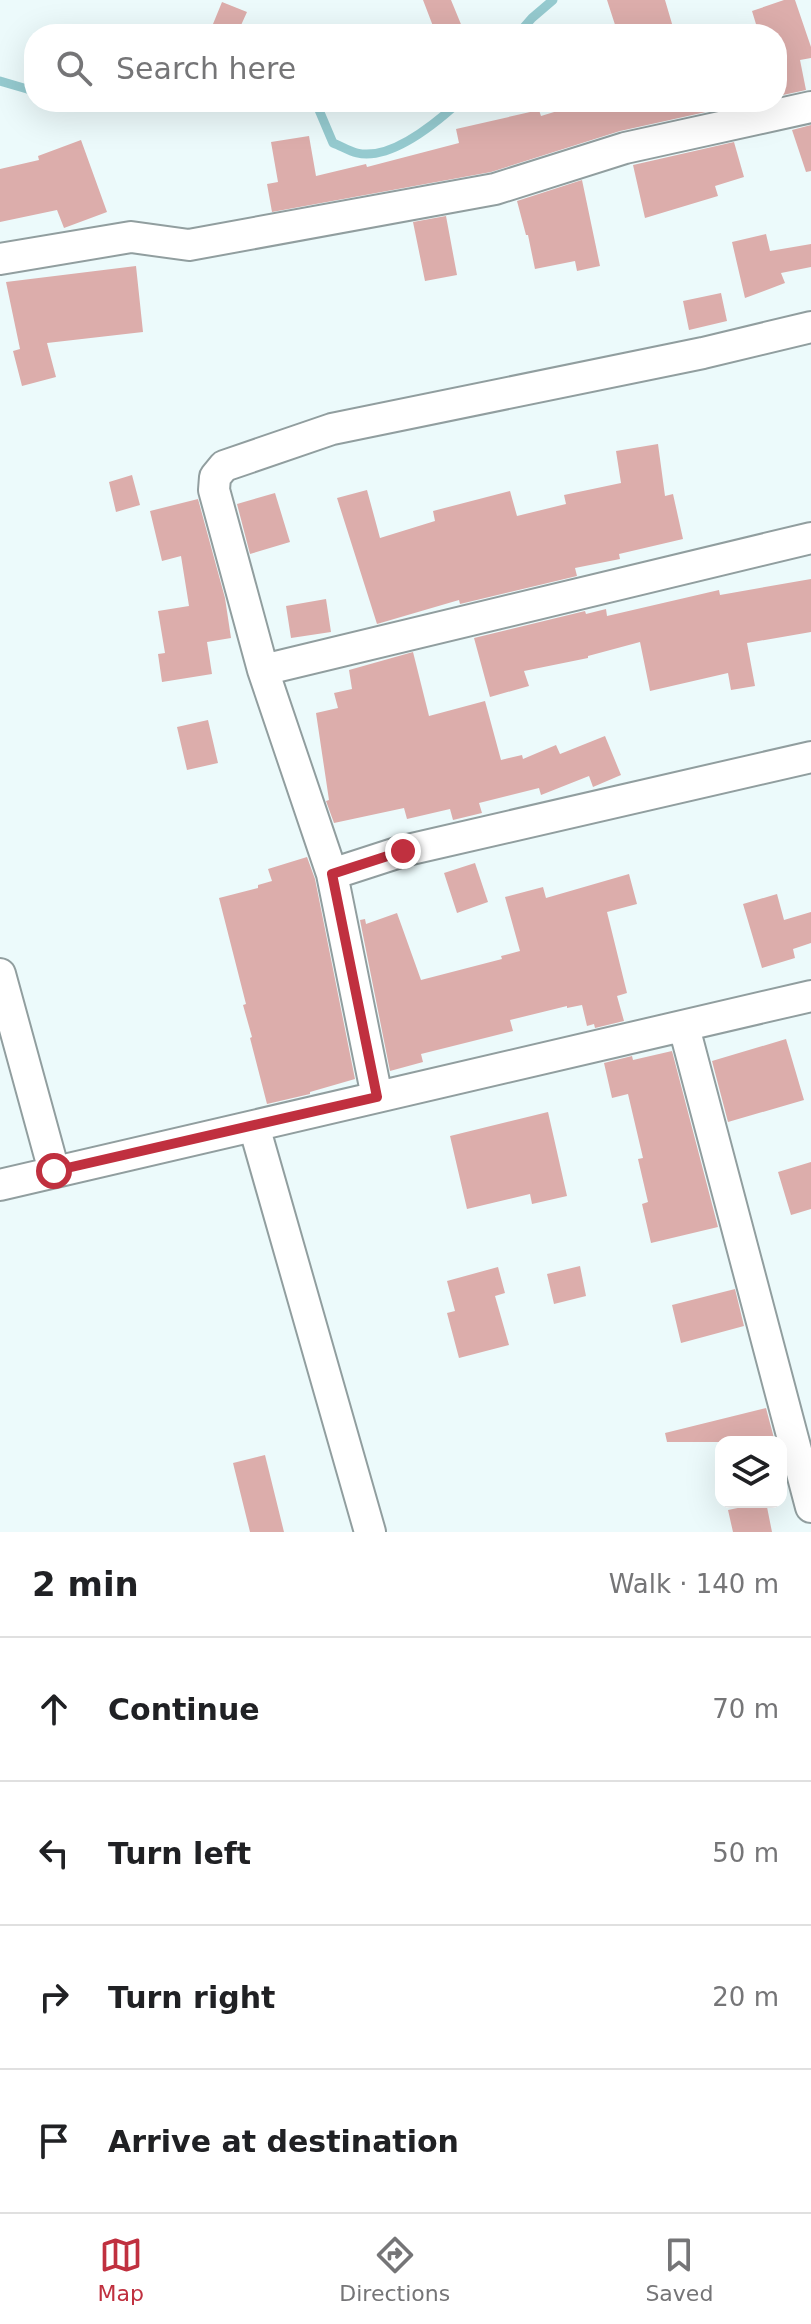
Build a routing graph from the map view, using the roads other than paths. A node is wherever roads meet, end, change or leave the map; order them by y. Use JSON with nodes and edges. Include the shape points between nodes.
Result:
{"nodes":[{"id":1,"x":811,"y":107,"type":"edge"},
{"id":2,"x":0,"y":259,"type":"edge"},
{"id":3,"x":811,"y":327,"type":"edge"},
{"id":4,"x":811,"y":538,"type":"edge"},
{"id":5,"x":263,"y":670,"type":"junction"},
{"id":6,"x":811,"y":757,"type":"edge"},
{"id":7,"x":332,"y":874,"type":"junction"},
{"id":8,"x":0,"y":974,"type":"edge"},
{"id":9,"x":811,"y":996,"type":"edge"},
{"id":10,"x":684,"y":1027,"type":"junction"},
{"id":11,"x":377,"y":1097,"type":"junction"},
{"id":12,"x":254,"y":1126,"type":"junction"},
{"id":13,"x":54,"y":1171,"type":"junction"},
{"id":14,"x":0,"y":1185,"type":"edge"},
{"id":15,"x":811,"y":1507,"type":"edge"},
{"id":16,"x":370,"y":1532,"type":"edge"}],
"edges":[{"from":1,"to":2,"type":"street","via":[[625,148],[495,189],[189,245],[131,237]]},
{"from":3,"to":5,"type":"street","via":[[332,429],[224,466],[215,477],[214,490]]},
{"from":4,"to":5,"type":"street"},
{"from":5,"to":7,"type":"street"},
{"from":6,"to":7,"type":"street","via":[[403,851]]},
{"from":7,"to":11,"type":"street"},
{"from":8,"to":13,"type":"street"},
{"from":9,"to":10,"type":"street"},
{"from":10,"to":11,"type":"street"},
{"from":10,"to":15,"type":"street"},
{"from":11,"to":12,"type":"street"},
{"from":12,"to":13,"type":"street"},
{"from":12,"to":16,"type":"street"},
{"from":13,"to":14,"type":"street"}]}
